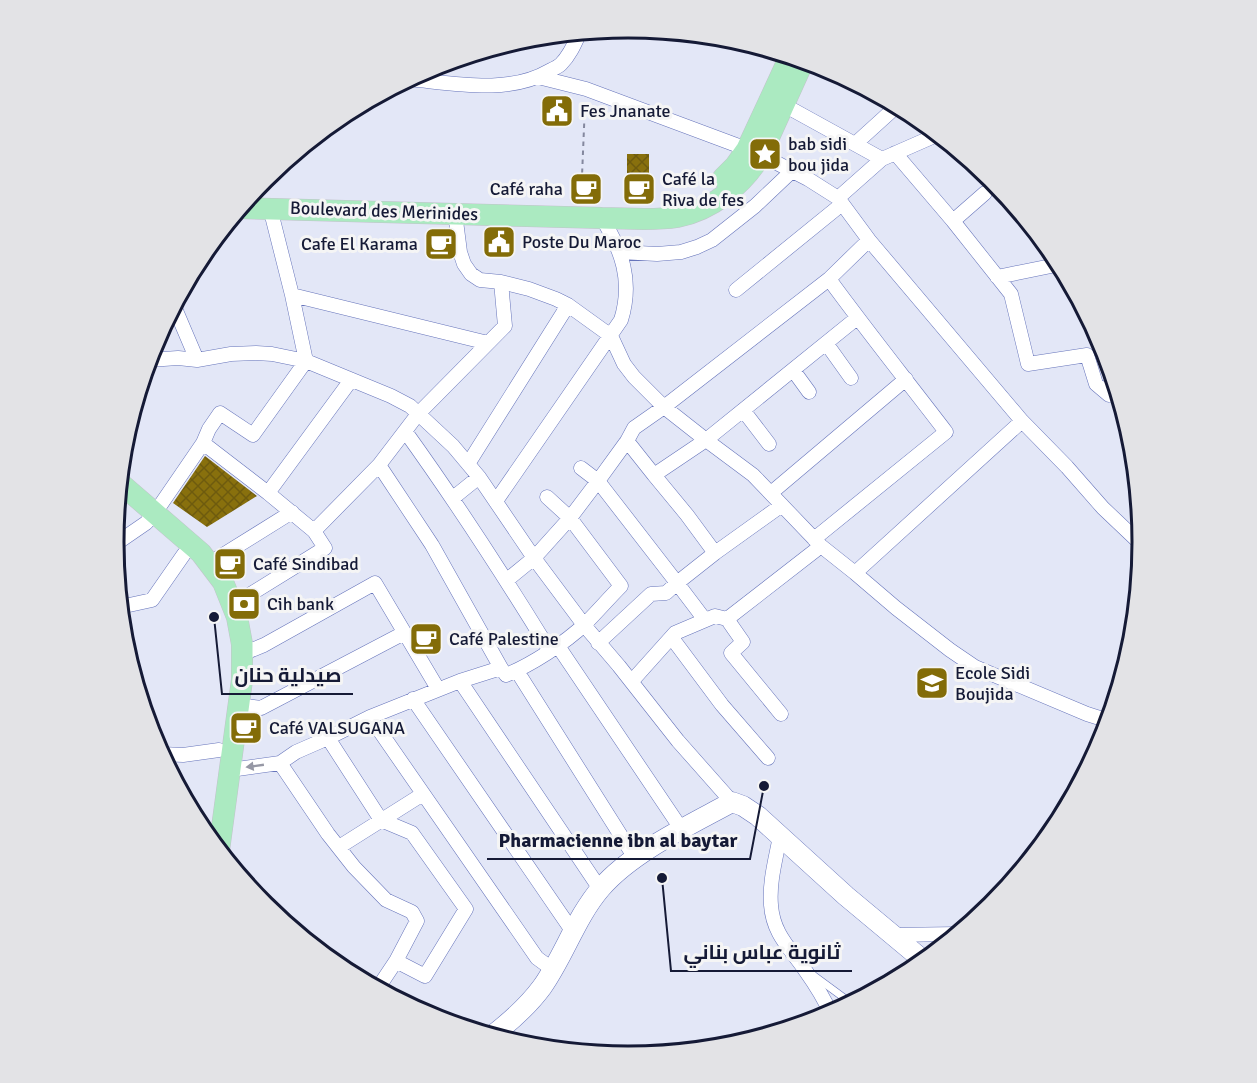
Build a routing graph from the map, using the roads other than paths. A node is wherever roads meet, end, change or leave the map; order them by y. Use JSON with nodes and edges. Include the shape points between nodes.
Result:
{"nodes":[{"id":1,"x":576,"y":41,"type":"edge"},
{"id":2,"x":787,"y":63,"type":"edge"},
{"id":3,"x":801,"y":68,"type":"edge"},
{"id":4,"x":538,"y":77,"type":"junction"},
{"id":5,"x":426,"y":80,"type":"edge"},
{"id":6,"x":784,"y":105,"type":"junction"},
{"id":7,"x":890,"y":111,"type":"edge"},
{"id":8,"x":930,"y":138,"type":"edge"},
{"id":9,"x":855,"y":144,"type":"junction"},
{"id":10,"x":754,"y":152,"type":"junction"},
{"id":11,"x":888,"y":156,"type":"junction"},
{"id":12,"x":792,"y":171,"type":"junction"},
{"id":13,"x":985,"y":193,"type":"dead end"},
{"id":14,"x":263,"y":195,"type":"edge"},
{"id":15,"x":840,"y":201,"type":"junction"},
{"id":16,"x":251,"y":208,"type":"edge"},
{"id":17,"x":270,"y":208,"type":"junction"},
{"id":18,"x":455,"y":213,"type":"junction"},
{"id":19,"x":602,"y":218,"type":"junction"},
{"id":20,"x":953,"y":221,"type":"junction"},
{"id":21,"x":869,"y":240,"type":"junction"},
{"id":22,"x":620,"y":252,"type":"junction"},
{"id":23,"x":1051,"y":266,"type":"edge"},
{"id":24,"x":997,"y":277,"type":"junction"},
{"id":25,"x":829,"y":279,"type":"junction"},
{"id":26,"x":501,"y":282,"type":"junction"},
{"id":27,"x":736,"y":290,"type":"dead end"},
{"id":28,"x":292,"y":296,"type":"junction"},
{"id":29,"x":568,"y":305,"type":"junction"},
{"id":30,"x":178,"y":315,"type":"edge"},
{"id":31,"x":857,"y":318,"type":"junction"},
{"id":32,"x":611,"y":336,"type":"junction"},
{"id":33,"x":488,"y":343,"type":"junction"},
{"id":34,"x":826,"y":343,"type":"junction"},
{"id":35,"x":159,"y":359,"type":"edge"},
{"id":36,"x":197,"y":360,"type":"junction"},
{"id":37,"x":306,"y":361,"type":"junction"},
{"id":38,"x":793,"y":370,"type":"junction"},
{"id":39,"x":851,"y":378,"type":"dead end"},
{"id":40,"x":906,"y":379,"type":"junction"},
{"id":41,"x":351,"y":380,"type":"junction"},
{"id":42,"x":809,"y":392,"type":"dead end"},
{"id":43,"x":1110,"y":395,"type":"edge"},
{"id":44,"x":664,"y":407,"type":"junction"},
{"id":45,"x":743,"y":410,"type":"junction"},
{"id":46,"x":418,"y":414,"type":"junction"},
{"id":47,"x":1022,"y":421,"type":"junction"},
{"id":48,"x":405,"y":431,"type":"junction"},
{"id":49,"x":706,"y":440,"type":"junction"},
{"id":50,"x":627,"y":441,"type":"junction"},
{"id":51,"x":203,"y":443,"type":"junction"},
{"id":52,"x":769,"y":444,"type":"dead end"},
{"id":53,"x":468,"y":464,"type":"junction"},
{"id":54,"x":379,"y":465,"type":"junction"},
{"id":55,"x":581,"y":468,"type":"dead end"},
{"id":56,"x":654,"y":475,"type":"junction"},
{"id":57,"x":479,"y":477,"type":"junction"},
{"id":58,"x":598,"y":481,"type":"junction"},
{"id":59,"x":128,"y":492,"type":"edge"},
{"id":60,"x":268,"y":493,"type":"junction"},
{"id":61,"x":771,"y":493,"type":"junction"},
{"id":62,"x":547,"y":497,"type":"dead end"},
{"id":63,"x":453,"y":498,"type":"junction"},
{"id":64,"x":496,"y":501,"type":"junction"},
{"id":65,"x":126,"y":505,"type":"edge"},
{"id":66,"x":782,"y":505,"type":"junction"},
{"id":67,"x":292,"y":512,"type":"junction"},
{"id":68,"x":150,"y":518,"type":"junction"},
{"id":69,"x":570,"y":518,"type":"junction"},
{"id":70,"x":314,"y":531,"type":"junction"},
{"id":71,"x":1132,"y":535,"type":"edge"},
{"id":72,"x":124,"y":537,"type":"edge"},
{"id":73,"x":818,"y":542,"type":"junction"},
{"id":74,"x":715,"y":553,"type":"junction"},
{"id":75,"x":184,"y":554,"type":"junction"},
{"id":76,"x":534,"y":558,"type":"junction"},
{"id":77,"x":210,"y":563,"type":"junction"},
{"id":78,"x":855,"y":573,"type":"junction"},
{"id":79,"x":507,"y":580,"type":"junction"},
{"id":80,"x":677,"y":582,"type":"junction"},
{"id":81,"x":129,"y":605,"type":"edge"},
{"id":82,"x":233,"y":606,"type":"junction"},
{"id":83,"x":727,"y":619,"type":"junction"},
{"id":84,"x":705,"y":620,"type":"junction"},
{"id":85,"x":584,"y":625,"type":"junction"},
{"id":86,"x":404,"y":633,"type":"junction"},
{"id":87,"x":672,"y":638,"type":"junction"},
{"id":88,"x":598,"y":643,"type":"junction"},
{"id":89,"x":554,"y":648,"type":"junction"},
{"id":90,"x":242,"y":654,"type":"junction"},
{"id":91,"x":501,"y":668,"type":"junction"},
{"id":92,"x":517,"y":671,"type":"junction"},
{"id":93,"x":460,"y":681,"type":"junction"},
{"id":94,"x":632,"y":681,"type":"junction"},
{"id":95,"x":438,"y":690,"type":"junction"},
{"id":96,"x":413,"y":699,"type":"junction"},
{"id":97,"x":239,"y":705,"type":"junction"},
{"id":98,"x":782,"y":714,"type":"dead end"},
{"id":99,"x":369,"y":717,"type":"junction"},
{"id":100,"x":1100,"y":718,"type":"edge"},
{"id":101,"x":328,"y":738,"type":"junction"},
{"id":102,"x":219,"y":750,"type":"junction"},
{"id":103,"x":172,"y":754,"type":"edge"},
{"id":104,"x":768,"y":758,"type":"dead end"},
{"id":105,"x":280,"y":763,"type":"junction"},
{"id":106,"x":230,"y":770,"type":"junction"},
{"id":107,"x":423,"y":794,"type":"junction"},
{"id":108,"x":732,"y":802,"type":"junction"},
{"id":109,"x":381,"y":820,"type":"junction"},
{"id":110,"x":209,"y":822,"type":"edge"},
{"id":111,"x":682,"y":830,"type":"junction"},
{"id":112,"x":780,"y":836,"type":"junction"},
{"id":113,"x":221,"y":837,"type":"edge"},
{"id":114,"x":339,"y":847,"type":"junction"},
{"id":115,"x":635,"y":858,"type":"junction"},
{"id":116,"x":600,"y":889,"type":"junction"},
{"id":117,"x":573,"y":932,"type":"junction"},
{"id":118,"x":943,"y":934,"type":"edge"},
{"id":119,"x":891,"y":935,"type":"junction"},
{"id":120,"x":917,"y":955,"type":"edge"},
{"id":121,"x":396,"y":961,"type":"junction"},
{"id":122,"x":804,"y":968,"type":"junction"},
{"id":123,"x":552,"y":969,"type":"junction"},
{"id":124,"x":382,"y":981,"type":"edge"},
{"id":125,"x":843,"y":997,"type":"edge"},
{"id":126,"x":826,"y":1005,"type":"edge"},
{"id":127,"x":505,"y":1030,"type":"edge"}],
"edges":[{"from":1,"to":4,"type":"street","via":[[560,64]]},
{"from":2,"to":10,"type":"main road","name":"Boulevard des Merinides"},
{"from":3,"to":6,"type":"main road","name":"Boulevard des Merinides"},
{"from":4,"to":5,"type":"street","via":[[493,86]]},
{"from":4,"to":10,"type":"street","via":[[586,89]]},
{"from":6,"to":9,"type":"street"},
{"from":6,"to":10,"type":"main road","name":"Boulevard des Merinides"},
{"from":7,"to":9,"type":"street"},
{"from":8,"to":11,"type":"street"},
{"from":9,"to":11,"type":"street"},
{"from":10,"to":12,"type":"street"},
{"from":10,"to":14,"type":"main road","name":"Boulevard des Merinides","via":[[700,194],[681,202],[654,205]]},
{"from":10,"to":19,"type":"main road","name":"Boulevard des Merinides","via":[[752,169],[741,182],[702,209],[665,218]]},
{"from":11,"to":15,"type":"street"},
{"from":11,"to":20,"type":"street"},
{"from":12,"to":15,"type":"street"},
{"from":12,"to":22,"type":"street","via":[[755,206],[705,244],[681,252]]},
{"from":13,"to":20,"type":"street"},
{"from":15,"to":21,"type":"street"},
{"from":15,"to":27,"type":"street"},
{"from":16,"to":17,"type":"main road","name":"Boulevard des Merinides"},
{"from":17,"to":18,"type":"main road","name":"Boulevard des Merinides"},
{"from":17,"to":28,"type":"street"},
{"from":18,"to":19,"type":"main road","name":"Boulevard des Merinides"},
{"from":18,"to":26,"type":"street","via":[[464,264],[480,280]]},
{"from":19,"to":22,"type":"street"},
{"from":20,"to":24,"type":"street"},
{"from":21,"to":25,"type":"street"},
{"from":21,"to":47,"type":"street"},
{"from":22,"to":32,"type":"street","via":[[626,297],[621,320]]},
{"from":23,"to":24,"type":"street"},
{"from":24,"to":43,"type":"street","via":[[1011,294],[1028,364],[1087,355],[1096,384]]},
{"from":25,"to":31,"type":"street"},
{"from":25,"to":44,"type":"street"},
{"from":26,"to":29,"type":"street"},
{"from":26,"to":33,"type":"street","via":[[505,326]]},
{"from":28,"to":33,"type":"street"},
{"from":28,"to":37,"type":"street"},
{"from":29,"to":32,"type":"street"},
{"from":29,"to":53,"type":"street"},
{"from":30,"to":36,"type":"street"},
{"from":31,"to":34,"type":"street"},
{"from":31,"to":40,"type":"street"},
{"from":32,"to":44,"type":"street","via":[[624,364]]},
{"from":32,"to":64,"type":"street"},
{"from":33,"to":46,"type":"street"},
{"from":34,"to":38,"type":"street"},
{"from":34,"to":39,"type":"street"},
{"from":35,"to":36,"type":"street"},
{"from":36,"to":37,"type":"street","via":[[256,353]]},
{"from":37,"to":41,"type":"street"},
{"from":37,"to":51,"type":"street","via":[[253,435],[220,413]]},
{"from":38,"to":42,"type":"street"},
{"from":38,"to":45,"type":"street"},
{"from":40,"to":61,"type":"street"},
{"from":40,"to":73,"type":"street","via":[[946,432]]},
{"from":41,"to":46,"type":"street","via":[[391,396]]},
{"from":41,"to":60,"type":"street"},
{"from":44,"to":49,"type":"street"},
{"from":44,"to":50,"type":"street","via":[[634,428]]},
{"from":45,"to":49,"type":"street"},
{"from":45,"to":52,"type":"street"},
{"from":46,"to":48,"type":"street"},
{"from":46,"to":53,"type":"street"},
{"from":47,"to":71,"type":"street"},
{"from":47,"to":78,"type":"street"},
{"from":48,"to":54,"type":"street"},
{"from":48,"to":63,"type":"street"},
{"from":49,"to":56,"type":"street"},
{"from":49,"to":61,"type":"street"},
{"from":50,"to":56,"type":"street"},
{"from":50,"to":58,"type":"street"},
{"from":51,"to":60,"type":"street"},
{"from":51,"to":68,"type":"street"},
{"from":53,"to":57,"type":"street"},
{"from":54,"to":70,"type":"street"},
{"from":54,"to":91,"type":"street","via":[[432,545]]},
{"from":55,"to":58,"type":"street"},
{"from":56,"to":74,"type":"street"},
{"from":57,"to":63,"type":"street"},
{"from":57,"to":64,"type":"street"},
{"from":58,"to":69,"type":"street"},
{"from":58,"to":80,"type":"street"},
{"from":59,"to":68,"type":"main road"},
{"from":60,"to":67,"type":"street"},
{"from":61,"to":66,"type":"street"},
{"from":62,"to":69,"type":"street"},
{"from":63,"to":79,"type":"street"},
{"from":64,"to":76,"type":"street"},
{"from":65,"to":68,"type":"main road"},
{"from":66,"to":73,"type":"street"},
{"from":66,"to":74,"type":"street"},
{"from":67,"to":70,"type":"street"},
{"from":67,"to":77,"type":"street"},
{"from":68,"to":72,"type":"street"},
{"from":68,"to":75,"type":"main road"},
{"from":68,"to":77,"type":"main road","via":[[191,543]]},
{"from":69,"to":76,"type":"street"},
{"from":69,"to":85,"type":"street","via":[[621,586]]},
{"from":70,"to":82,"type":"street","via":[[325,548]]},
{"from":73,"to":78,"type":"street"},
{"from":73,"to":83,"type":"street"},
{"from":74,"to":80,"type":"street"},
{"from":75,"to":81,"type":"street","via":[[152,600]]},
{"from":75,"to":102,"type":"main road","via":[[212,590],[228,646],[226,704]]},
{"from":76,"to":79,"type":"street"},
{"from":76,"to":85,"type":"street"},
{"from":77,"to":82,"type":"main road"},
{"from":78,"to":100,"type":"street","via":[[975,667]]},
{"from":79,"to":89,"type":"street"},
{"from":80,"to":84,"type":"street"},
{"from":80,"to":88,"type":"street","via":[[666,593],[651,594]]},
{"from":82,"to":90,"type":"main road"},
{"from":83,"to":84,"type":"street","via":[[715,616]]},
{"from":83,"to":98,"type":"street","via":[[743,642],[731,653]]},
{"from":84,"to":87,"type":"street"},
{"from":85,"to":88,"type":"street"},
{"from":85,"to":89,"type":"street"},
{"from":86,"to":90,"type":"street","via":[[375,583]]},
{"from":86,"to":95,"type":"street"},
{"from":86,"to":97,"type":"street","via":[[261,708]]},
{"from":87,"to":94,"type":"street"},
{"from":87,"to":104,"type":"street"},
{"from":88,"to":94,"type":"street"},
{"from":89,"to":92,"type":"street"},
{"from":89,"to":111,"type":"street"},
{"from":90,"to":97,"type":"main road"},
{"from":91,"to":92,"type":"street","via":[[506,675]]},
{"from":91,"to":93,"type":"street"},
{"from":92,"to":115,"type":"street"},
{"from":93,"to":95,"type":"street"},
{"from":93,"to":116,"type":"street"},
{"from":94,"to":108,"type":"street"},
{"from":95,"to":96,"type":"street"},
{"from":96,"to":99,"type":"street"},
{"from":96,"to":117,"type":"street"},
{"from":97,"to":106,"type":"main road"},
{"from":99,"to":101,"type":"street"},
{"from":99,"to":107,"type":"street"},
{"from":101,"to":105,"type":"street"},
{"from":101,"to":109,"type":"street"},
{"from":102,"to":103,"type":"street"},
{"from":102,"to":110,"type":"main road"},
{"from":105,"to":106,"type":"street","one_way":true},
{"from":105,"to":114,"type":"street"},
{"from":106,"to":113,"type":"main road"},
{"from":107,"to":109,"type":"street"},
{"from":107,"to":123,"type":"street","via":[[537,958]]},
{"from":108,"to":111,"type":"street"},
{"from":108,"to":112,"type":"street","via":[[758,816]]},
{"from":109,"to":114,"type":"street"},
{"from":109,"to":121,"type":"street","via":[[412,833],[466,909],[425,976]]},
{"from":111,"to":115,"type":"street"},
{"from":112,"to":119,"type":"street"},
{"from":112,"to":122,"type":"street","via":[[771,906],[781,939]]},
{"from":114,"to":121,"type":"street","via":[[386,900],[415,916],[417,921]]},
{"from":115,"to":116,"type":"street"},
{"from":116,"to":117,"type":"street"},
{"from":117,"to":123,"type":"street"},
{"from":118,"to":119,"type":"street"},
{"from":119,"to":120,"type":"street"},
{"from":121,"to":124,"type":"street"},
{"from":122,"to":125,"type":"lane"},
{"from":122,"to":126,"type":"street"},
{"from":123,"to":127,"type":"street","via":[[543,986]]}]}
